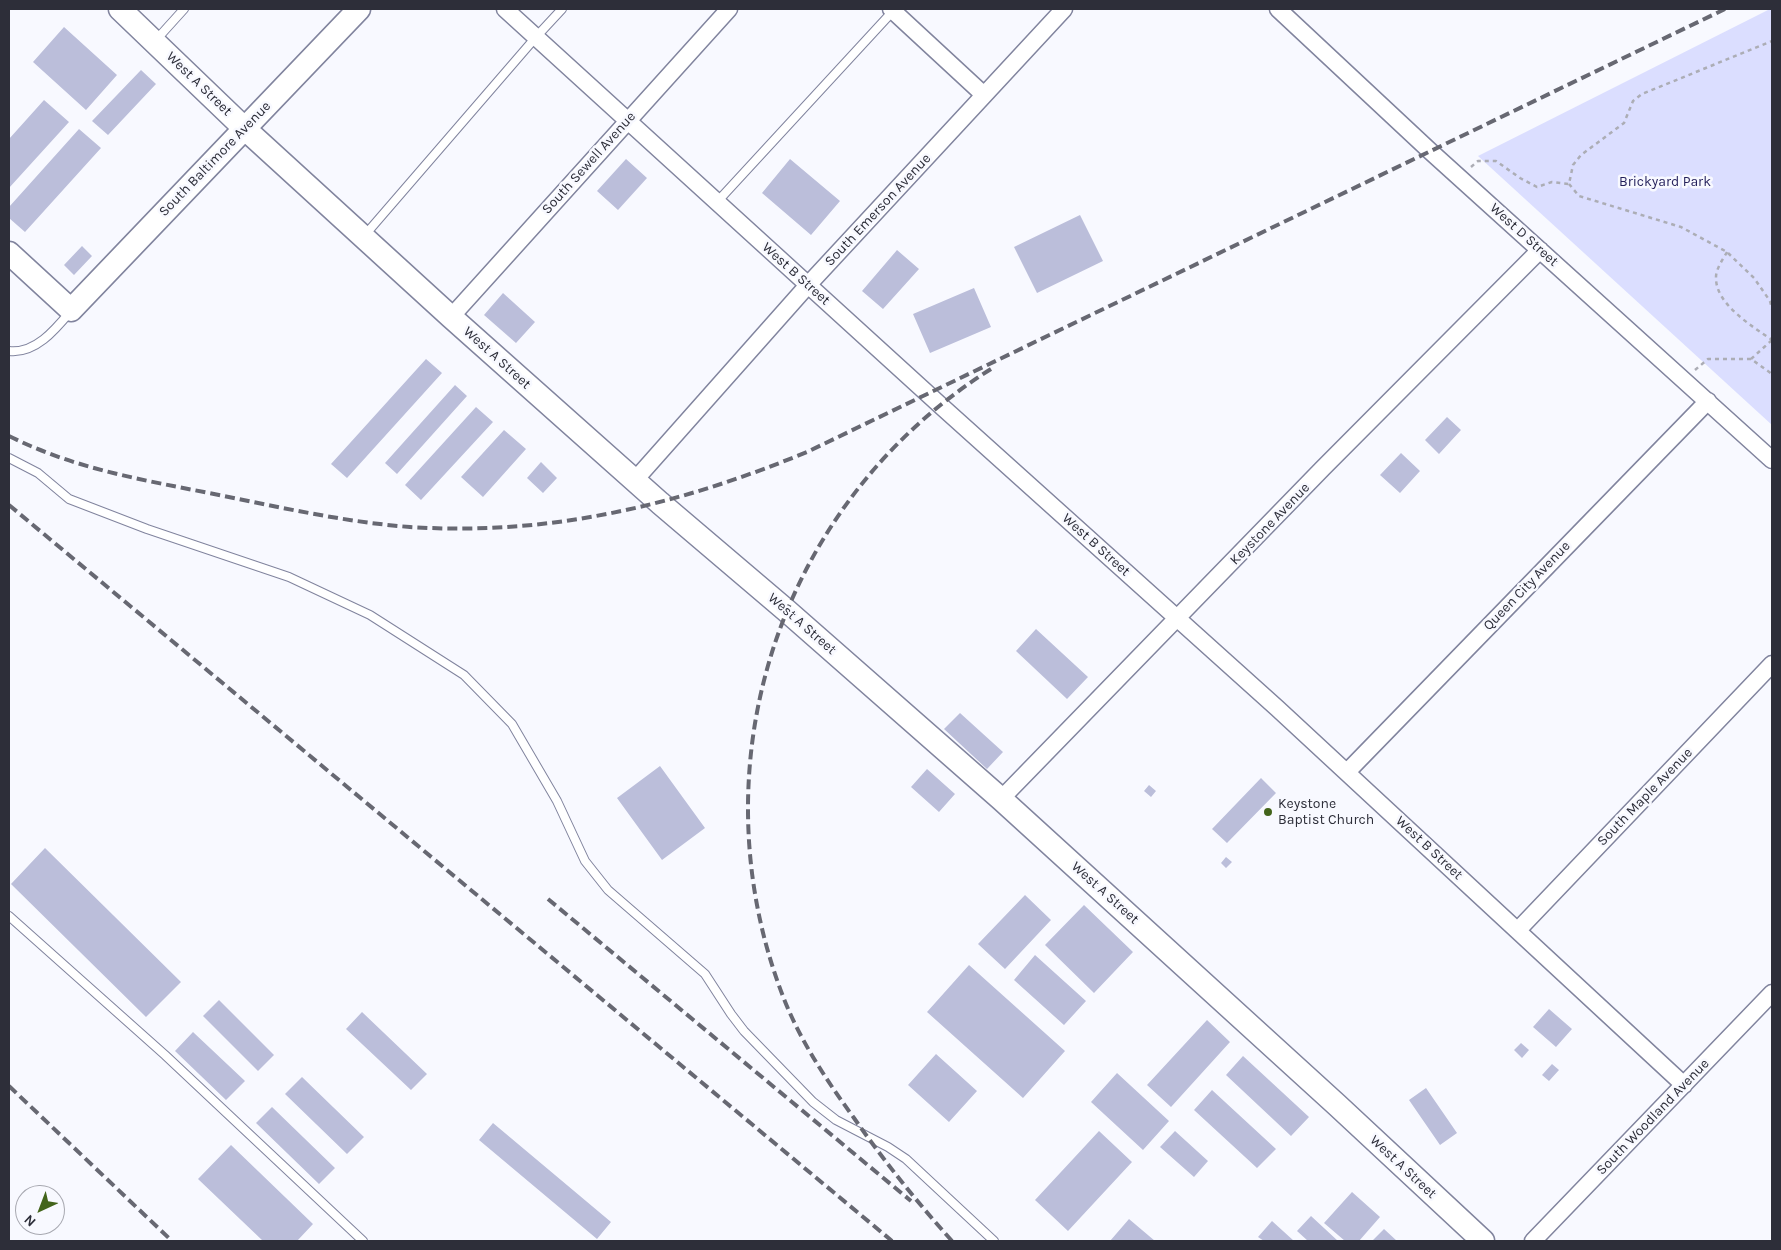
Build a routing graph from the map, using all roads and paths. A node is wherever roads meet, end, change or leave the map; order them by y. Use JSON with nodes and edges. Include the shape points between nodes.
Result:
{"nodes":[{"id":1,"x":120,"y":9,"type":"edge"},
{"id":2,"x":184,"y":9,"type":"edge"},
{"id":3,"x":359,"y":9,"type":"edge"},
{"id":4,"x":505,"y":9,"type":"edge"},
{"id":5,"x":562,"y":9,"type":"edge"},
{"id":6,"x":729,"y":9,"type":"edge"},
{"id":7,"x":893,"y":9,"type":"edge"},
{"id":8,"x":1064,"y":9,"type":"edge"},
{"id":9,"x":1278,"y":9,"type":"edge"},
{"id":10,"x":536,"y":37,"type":"junction"},
{"id":11,"x":155,"y":41,"type":"junction"},
{"id":12,"x":1772,"y":41,"type":"edge"},
{"id":13,"x":984,"y":95,"type":"junction"},
{"id":14,"x":627,"y":120,"type":"junction"},
{"id":15,"x":244,"y":128,"type":"junction"},
{"id":16,"x":1460,"y":176,"type":"junction"},
{"id":17,"x":1569,"y":184,"type":"junction"},
{"id":18,"x":717,"y":202,"type":"junction"},
{"id":19,"x":364,"y":237,"type":"junction"},
{"id":20,"x":1540,"y":250,"type":"junction"},
{"id":21,"x":1727,"y":252,"type":"junction"},
{"id":22,"x":9,"y":253,"type":"edge"},
{"id":23,"x":808,"y":285,"type":"junction"},
{"id":24,"x":1772,"y":309,"type":"edge"},
{"id":25,"x":71,"y":310,"type":"junction"},
{"id":26,"x":451,"y":317,"type":"junction"},
{"id":27,"x":1772,"y":340,"type":"edge"},
{"id":28,"x":9,"y":351,"type":"edge"},
{"id":29,"x":1751,"y":359,"type":"junction"},
{"id":30,"x":1772,"y":374,"type":"edge"},
{"id":31,"x":1683,"y":380,"type":"junction"},
{"id":32,"x":1708,"y":401,"type":"junction"},
{"id":33,"x":9,"y":458,"type":"edge"},
{"id":34,"x":1772,"y":460,"type":"edge"},
{"id":35,"x":635,"y":480,"type":"junction"},
{"id":36,"x":1178,"y":618,"type":"junction"},
{"id":37,"x":1772,"y":664,"type":"edge"},
{"id":38,"x":1348,"y":772,"type":"junction"},
{"id":39,"x":1001,"y":799,"type":"junction"},
{"id":40,"x":9,"y":916,"type":"edge"},
{"id":41,"x":1518,"y":930,"type":"junction"},
{"id":42,"x":1772,"y":993,"type":"edge"},
{"id":43,"x":1684,"y":1085,"type":"junction"},
{"id":44,"x":361,"y":1240,"type":"edge"},
{"id":45,"x":994,"y":1241,"type":"edge"},
{"id":46,"x":1483,"y":1241,"type":"edge"},
{"id":47,"x":1533,"y":1241,"type":"edge"}],
"edges":[{"from":1,"to":11,"type":"street","name":"West A Street"},
{"from":2,"to":11,"type":"lane"},
{"from":3,"to":15,"type":"street","name":"South Baltimore Avenue"},
{"from":4,"to":10,"type":"street","name":"West B Street"},
{"from":5,"to":10,"type":"lane"},
{"from":6,"to":14,"type":"street","name":"South Sewell Avenue"},
{"from":7,"to":13,"type":"street"},
{"from":7,"to":18,"type":"lane"},
{"from":8,"to":13,"type":"street","name":"South Emerson Avenue"},
{"from":9,"to":16,"type":"street","name":"West D Street"},
{"from":10,"to":14,"type":"street","name":"West B Street"},
{"from":10,"to":19,"type":"lane"},
{"from":11,"to":15,"type":"street","name":"West A Street"},
{"from":12,"to":17,"type":"path","via":[[1642,94],[1633,101],[1624,123],[1581,155],[1573,165]]},
{"from":13,"to":23,"type":"street","name":"South Emerson Avenue"},
{"from":14,"to":18,"type":"street","name":"West B Street"},
{"from":14,"to":26,"type":"street","name":"South Sewell Avenue"},
{"from":15,"to":19,"type":"street","name":"West A Street"},
{"from":15,"to":25,"type":"street","name":"South Baltimore Avenue"},
{"from":16,"to":17,"type":"path","via":[[1478,161],[1496,162],[1537,187],[1552,182]]},
{"from":16,"to":20,"type":"street","name":"West D Street"},
{"from":17,"to":21,"type":"path","via":[[1579,196],[1681,226]]},
{"from":18,"to":23,"type":"street","name":"West B Street"},
{"from":19,"to":26,"type":"street","name":"West A Street"},
{"from":20,"to":31,"type":"street","name":"West D Street"},
{"from":20,"to":36,"type":"street","name":"Keystone Avenue"},
{"from":21,"to":24,"type":"path","via":[[1754,278]]},
{"from":21,"to":27,"type":"path","via":[[1716,276],[1717,291],[1726,304]]},
{"from":22,"to":25,"type":"street"},
{"from":23,"to":35,"type":"street","name":"South Emerson Avenue"},
{"from":23,"to":36,"type":"street","name":"West B Street"},
{"from":25,"to":28,"type":"lane","via":[[38,344],[16,352]]},
{"from":26,"to":35,"type":"street","name":"West A Street"},
{"from":27,"to":29,"type":"path"},
{"from":29,"to":30,"type":"path"},
{"from":29,"to":31,"type":"path","via":[[1708,359]]},
{"from":31,"to":32,"type":"street","name":"West D Street"},
{"from":32,"to":34,"type":"street","name":"West D Street"},
{"from":32,"to":38,"type":"street","name":"Queen City Avenue"},
{"from":33,"to":45,"type":"lane","via":[[38,473],[69,499],[289,577],[370,615],[464,675],[512,724],[557,800],[584,861],[608,890],[705,974],[744,1031],[813,1102],[836,1120],[906,1159]]},
{"from":35,"to":39,"type":"street","name":"West A Street"},
{"from":36,"to":38,"type":"street","name":"West B Street"},
{"from":36,"to":39,"type":"street","name":"Keystone Avenue"},
{"from":37,"to":41,"type":"street","name":"South Maple Avenue"},
{"from":38,"to":41,"type":"street","name":"West B Street"},
{"from":39,"to":46,"type":"street","name":"West A Street"},
{"from":40,"to":44,"type":"lane","via":[[166,1055]]},
{"from":41,"to":43,"type":"street","name":"West B Street"},
{"from":42,"to":43,"type":"street","name":"South Woodland Avenue"},
{"from":43,"to":47,"type":"street","name":"South Woodland Avenue"}]}
